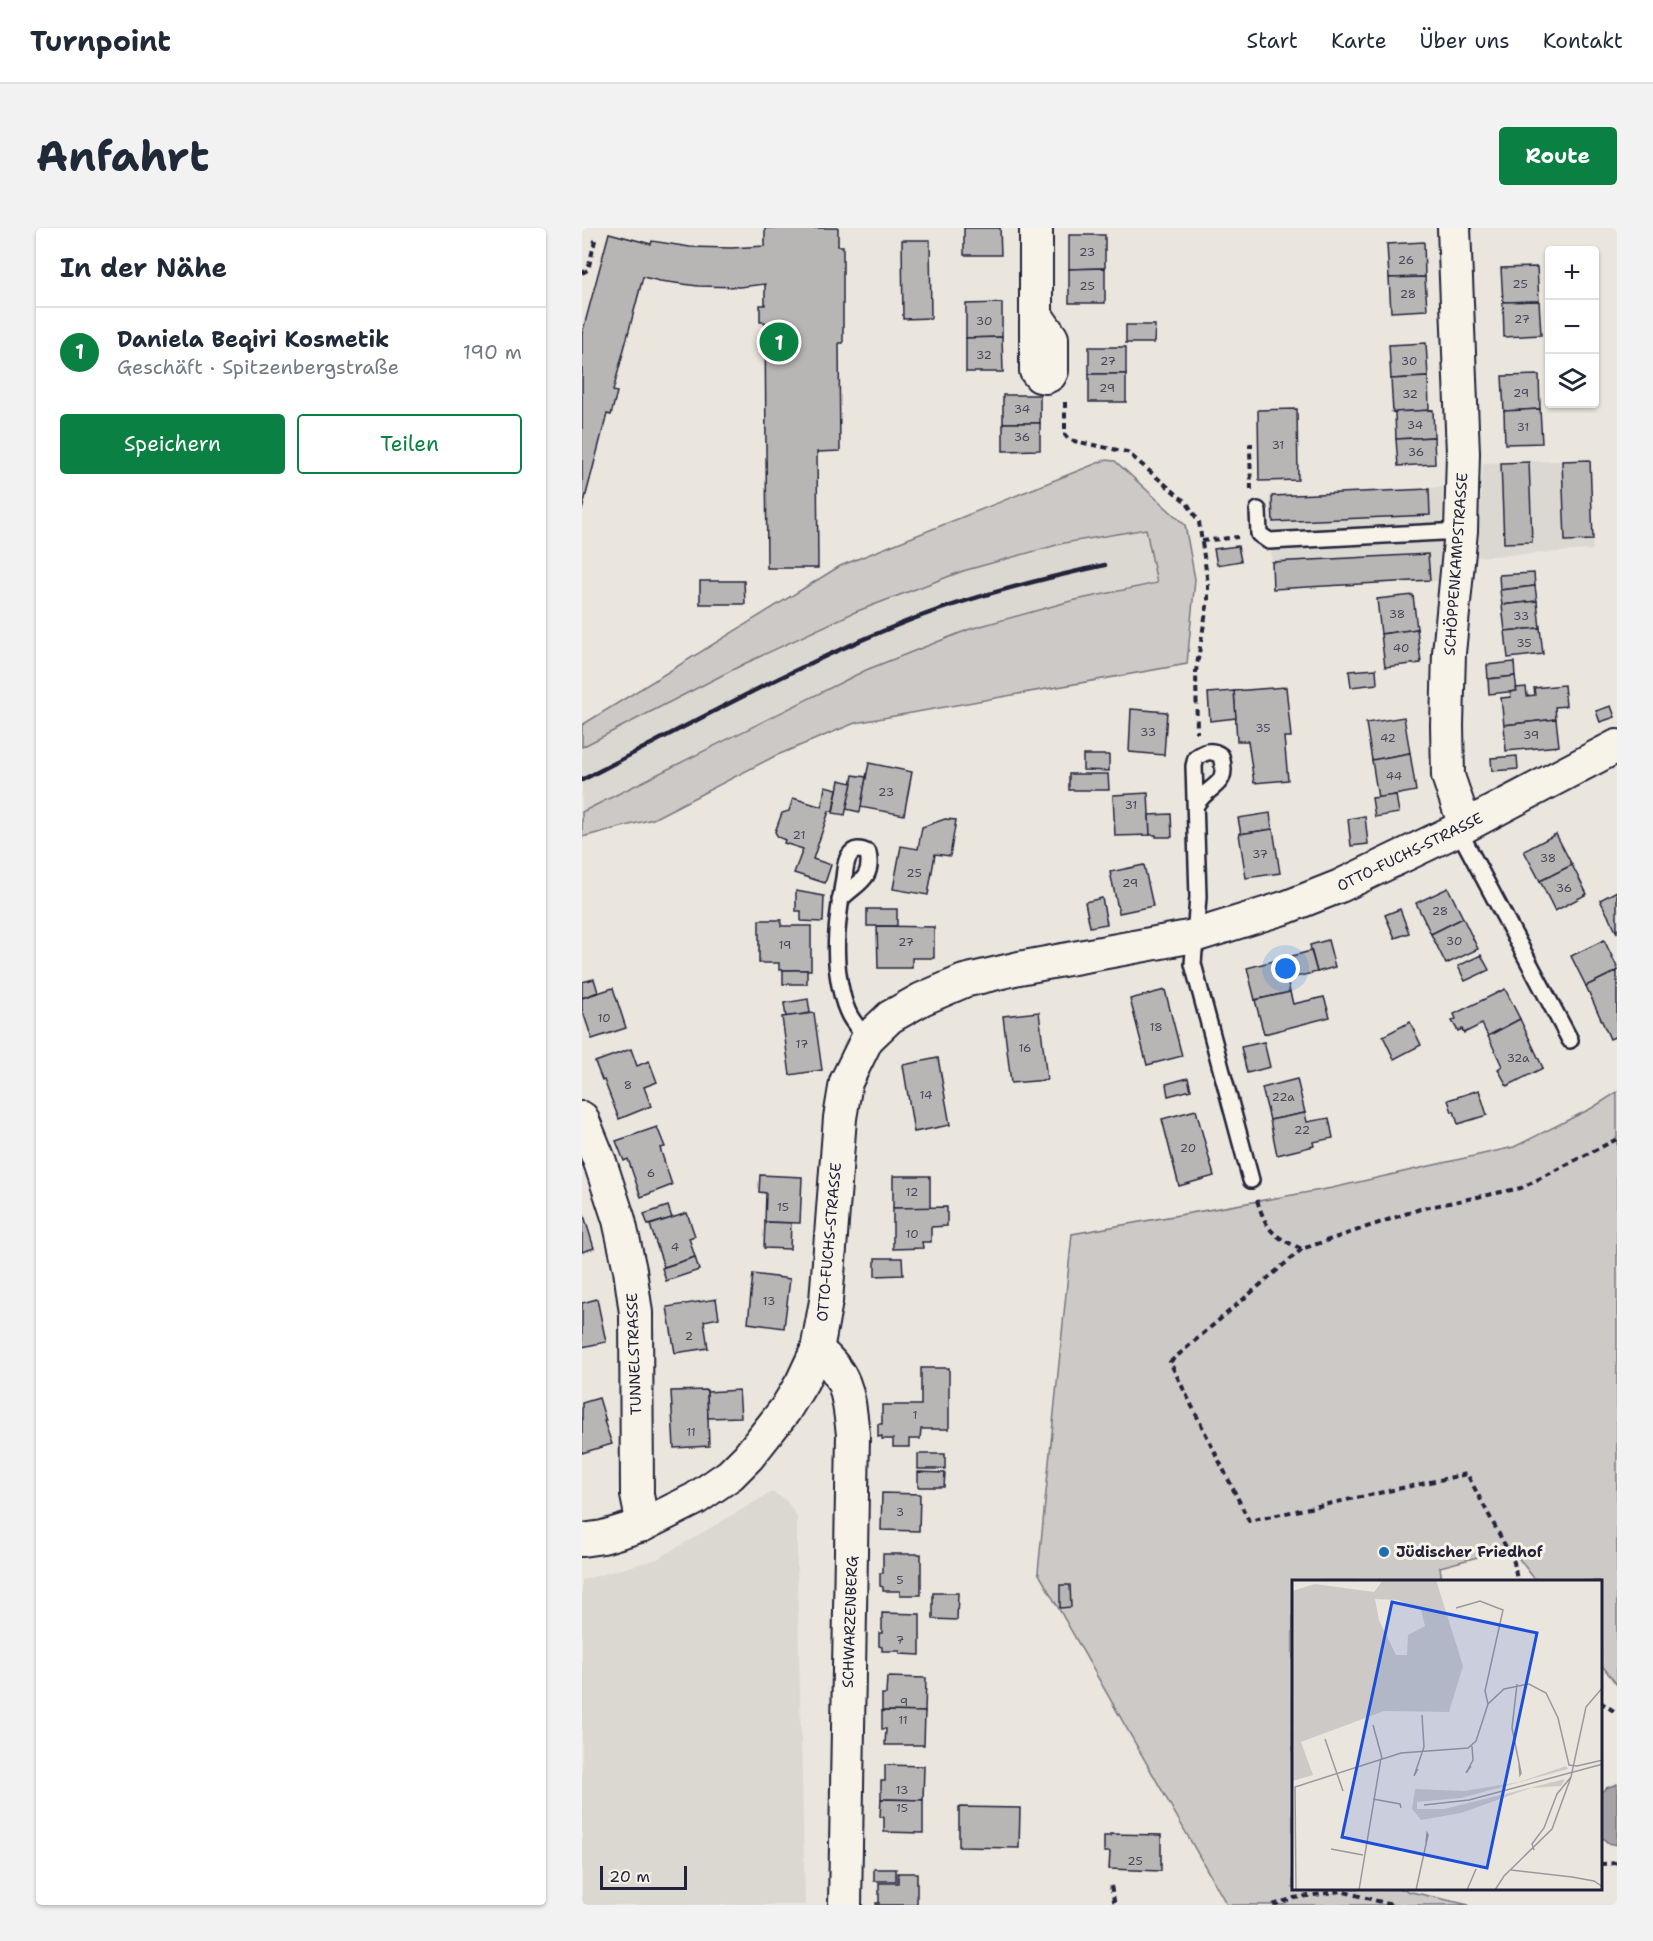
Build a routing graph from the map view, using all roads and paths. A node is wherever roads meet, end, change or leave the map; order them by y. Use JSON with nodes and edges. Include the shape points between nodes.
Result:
{"nodes":[{"id":1,"x":1036,"y":228,"type":"edge"},
{"id":2,"x":1454,"y":228,"type":"edge"},
{"id":3,"x":596,"y":236,"type":"dead end"},
{"id":4,"x":582,"y":273,"type":"edge"},
{"id":5,"x":1050,"y":375,"type":"joint"},
{"id":6,"x":1255,"y":445,"type":"dead end"},
{"id":7,"x":1258,"y":510,"type":"joint"},
{"id":8,"x":1461,"y":531,"type":"junction"},
{"id":9,"x":1259,"y":534,"type":"junction"},
{"id":10,"x":1202,"y":541,"type":"junction"},
{"id":11,"x":1617,"y":746,"type":"edge"},
{"id":12,"x":1202,"y":754,"type":"junction"},
{"id":13,"x":1196,"y":805,"type":"junction"},
{"id":14,"x":1461,"y":828,"type":"junction"},
{"id":15,"x":840,"y":900,"type":"dead end"},
{"id":16,"x":1194,"y":936,"type":"junction"},
{"id":17,"x":867,"y":1039,"type":"junction"},
{"id":18,"x":1570,"y":1041,"type":"dead end"},
{"id":19,"x":582,"y":1118,"type":"edge"},
{"id":20,"x":1617,"y":1139,"type":"edge"},
{"id":21,"x":1251,"y":1180,"type":"joint"},
{"id":22,"x":1302,"y":1249,"type":"junction"},
{"id":23,"x":817,"y":1350,"type":"junction"},
{"id":24,"x":643,"y":1525,"type":"junction"},
{"id":25,"x":582,"y":1540,"type":"edge"},
{"id":26,"x":1517,"y":1580,"type":"edge"},
{"id":27,"x":1602,"y":1703,"type":"edge"},
{"id":28,"x":1617,"y":1713,"type":"edge"},
{"id":29,"x":1617,"y":1863,"type":"edge"},
{"id":30,"x":1602,"y":1864,"type":"edge"},
{"id":31,"x":1112,"y":1886,"type":"dead end"},
{"id":32,"x":845,"y":1905,"type":"edge"},
{"id":33,"x":1115,"y":1905,"type":"edge"},
{"id":34,"x":1273,"y":1905,"type":"edge"},
{"id":35,"x":1392,"y":1905,"type":"edge"}],
"edges":[{"from":1,"to":5,"type":"street","via":[[1036,371],[1040,376]]},
{"from":2,"to":8,"type":"street","name":"SCHÖPPENKAMPSTRASSE","via":[[1463,453]]},
{"from":3,"to":4,"type":"path","via":[[588,270]]},
{"from":5,"to":10,"type":"path","via":[[1065,391],[1065,435],[1069,440],[1119,450],[1136,459],[1187,503],[1199,522]]},
{"from":6,"to":7,"type":"path","via":[[1250,445],[1252,494]]},
{"from":7,"to":9,"type":"lane"},
{"from":8,"to":9,"type":"lane","via":[[1269,541]]},
{"from":8,"to":14,"type":"street","name":"SCHÖPPENKAMPSTRASSE","via":[[1449,652],[1447,725],[1448,776]]},
{"from":9,"to":10,"type":"path"},
{"from":10,"to":12,"type":"path","via":[[1208,600],[1196,671],[1195,727]]},
{"from":11,"to":14,"type":"street","name":"OTTO-FUCHS-STRASSE"},
{"from":12,"to":13,"type":"lane","via":[[1194,766]]},
{"from":12,"to":13,"type":"lane","via":[[1208,751],[1221,756],[1223,776]]},
{"from":13,"to":16,"type":"lane","via":[[1198,897]]},
{"from":14,"to":16,"type":"street","name":"OTTO-FUCHS-STRASSE","via":[[1340,886],[1260,917]]},
{"from":14,"to":18,"type":"lane"},
{"from":15,"to":17,"type":"lane","via":[[836,947],[840,989],[849,1017]]},
{"from":16,"to":17,"type":"street","name":"OTTO-FUCHS-STRASSE","via":[[964,981],[890,1017]]},
{"from":16,"to":21,"type":"lane","via":[[1192,964]]},
{"from":17,"to":23,"type":"street","name":"OTTO-FUCHS-STRASSE","via":[[846,1082],[841,1109],[826,1302]]},
{"from":19,"to":24,"type":"street","name":"TUNNELSTRASSE","via":[[619,1220],[630,1270],[636,1313],[637,1495]]},
{"from":20,"to":22,"type":"path","via":[[1521,1188],[1420,1209]]},
{"from":21,"to":22,"type":"path","via":[[1263,1218],[1277,1238]]},
{"from":22,"to":26,"type":"path","via":[[1170,1362],[1249,1521],[1467,1474],[1514,1562]]},
{"from":23,"to":24,"type":"street","name":"OTTO-FUCHS-STRASSE","via":[[786,1410],[730,1476]]},
{"from":23,"to":32,"type":"street","name":"SCHWARZENBERG","via":[[842,1377],[853,1434]]},
{"from":24,"to":25,"type":"street","name":"OTTO-FUCHS-STRASSE"},
{"from":27,"to":28,"type":"path"},
{"from":29,"to":30,"type":"path"},
{"from":31,"to":33,"type":"path"},
{"from":34,"to":35,"type":"path","via":[[1341,1891]]}]}
